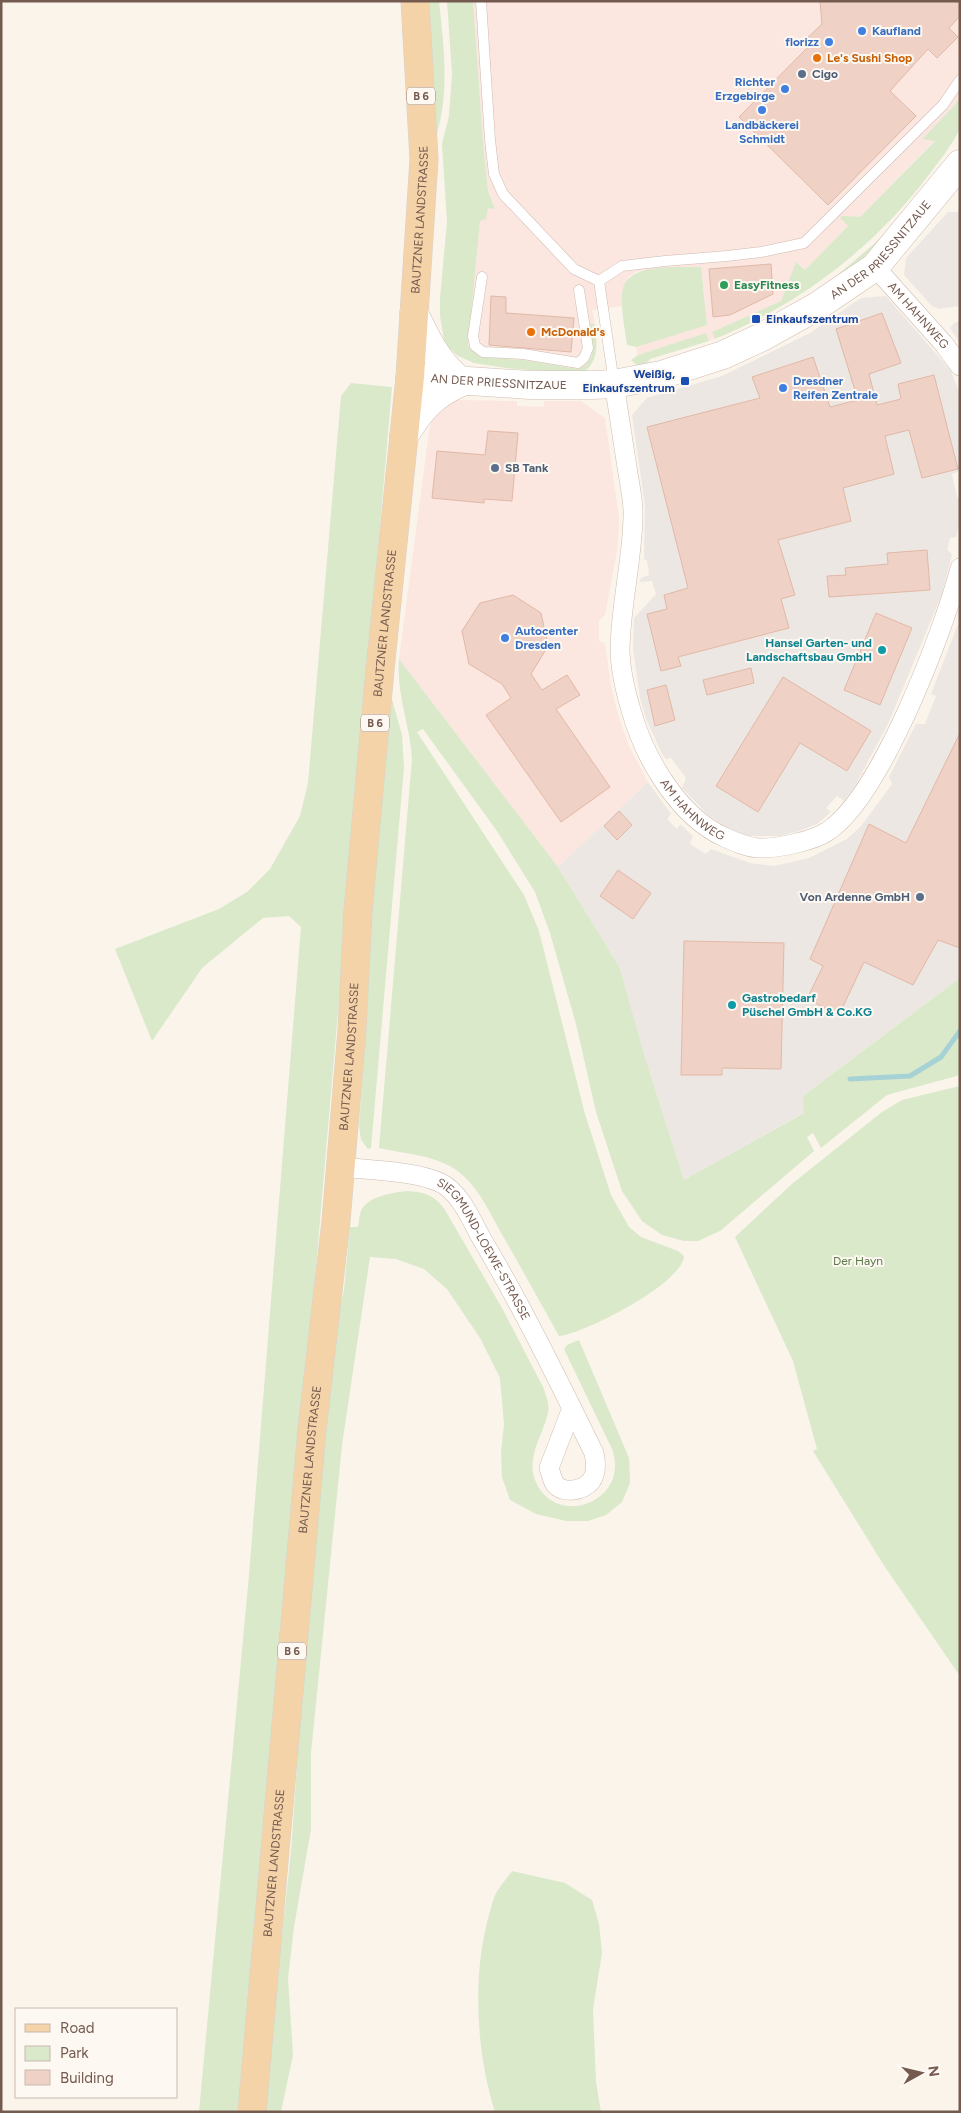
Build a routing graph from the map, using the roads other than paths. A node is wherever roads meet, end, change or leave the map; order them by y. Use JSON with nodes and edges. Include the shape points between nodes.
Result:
{"nodes":[{"id":1,"x":415,"y":1,"type":"edge"},
{"id":2,"x":481,"y":1,"type":"edge"},
{"id":3,"x":960,"y":80,"type":"edge"},
{"id":4,"x":960,"y":164,"type":"edge"},
{"id":5,"x":875,"y":267,"type":"junction"},
{"id":6,"x":482,"y":277,"type":"dead end"},
{"id":7,"x":599,"y":281,"type":"junction"},
{"id":8,"x":579,"y":290,"type":"dead end"},
{"id":9,"x":414,"y":313,"type":"junction"},
{"id":10,"x":960,"y":366,"type":"edge"},
{"id":11,"x":410,"y":377,"type":"junction"},
{"id":12,"x":462,"y":382,"type":"junction"},
{"id":13,"x":614,"y":384,"type":"junction"},
{"id":14,"x":404,"y":436,"type":"junction"},
{"id":15,"x":960,"y":568,"type":"edge"},
{"id":16,"x":340,"y":1167,"type":"junction"},
{"id":17,"x":572,"y":1408,"type":"dead end"},
{"id":18,"x":252,"y":2112,"type":"edge"}],
"edges":[{"from":1,"to":9,"type":"main road","name":"BAUTZNER LANDSTRASSE","number":"B 6","via":[[424,159]]},
{"from":2,"to":7,"type":"lane","via":[[494,174],[503,194],[574,269]]},
{"from":3,"to":7,"type":"lane","via":[[943,105],[804,243],[761,252],[622,266]]},
{"from":4,"to":5,"type":"street","name":"AN DER PRIESSNITZAUE"},
{"from":5,"to":10,"type":"street","name":"AM HAHNWEG"},
{"from":5,"to":13,"type":"street","name":"AN DER PRIESSNITZAUE","via":[[816,307],[723,355],[661,375]]},
{"from":6,"to":8,"type":"lane","via":[[473,336],[475,346],[484,352],[523,354],[578,363],[588,348]]},
{"from":7,"to":13,"type":"lane"},
{"from":9,"to":11,"type":"main road","name":"BAUTZNER LANDSTRASSE","number":"B 6"},
{"from":9,"to":12,"type":"street","via":[[438,358]]},
{"from":11,"to":12,"type":"street","name":"AN DER PRIESSNITZAUE"},
{"from":11,"to":14,"type":"main road","name":"BAUTZNER LANDSTRASSE","number":"B 6"},
{"from":12,"to":13,"type":"street","name":"AN DER PRIESSNITZAUE","via":[[571,386]]},
{"from":12,"to":14,"type":"street","via":[[427,403]]},
{"from":13,"to":15,"type":"street","name":"AM HAHNWEG","via":[[633,514],[620,643],[624,682],[640,737],[655,767],[696,818],[717,834],[758,848],[779,846],[827,832],[851,809],[870,783],[909,706],[953,596]]},
{"from":14,"to":16,"type":"main road","name":"BAUTZNER LANDSTRASSE","number":"B 6","via":[[358,911]]},
{"from":16,"to":17,"type":"street","name":"SIEGMUND-LOEWE-STRASSE","via":[[420,1176],[442,1184],[460,1200]]},
{"from":16,"to":18,"type":"main road","name":"BAUTZNER LANDSTRASSE","number":"B 6","via":[[312,1430]]}]}
